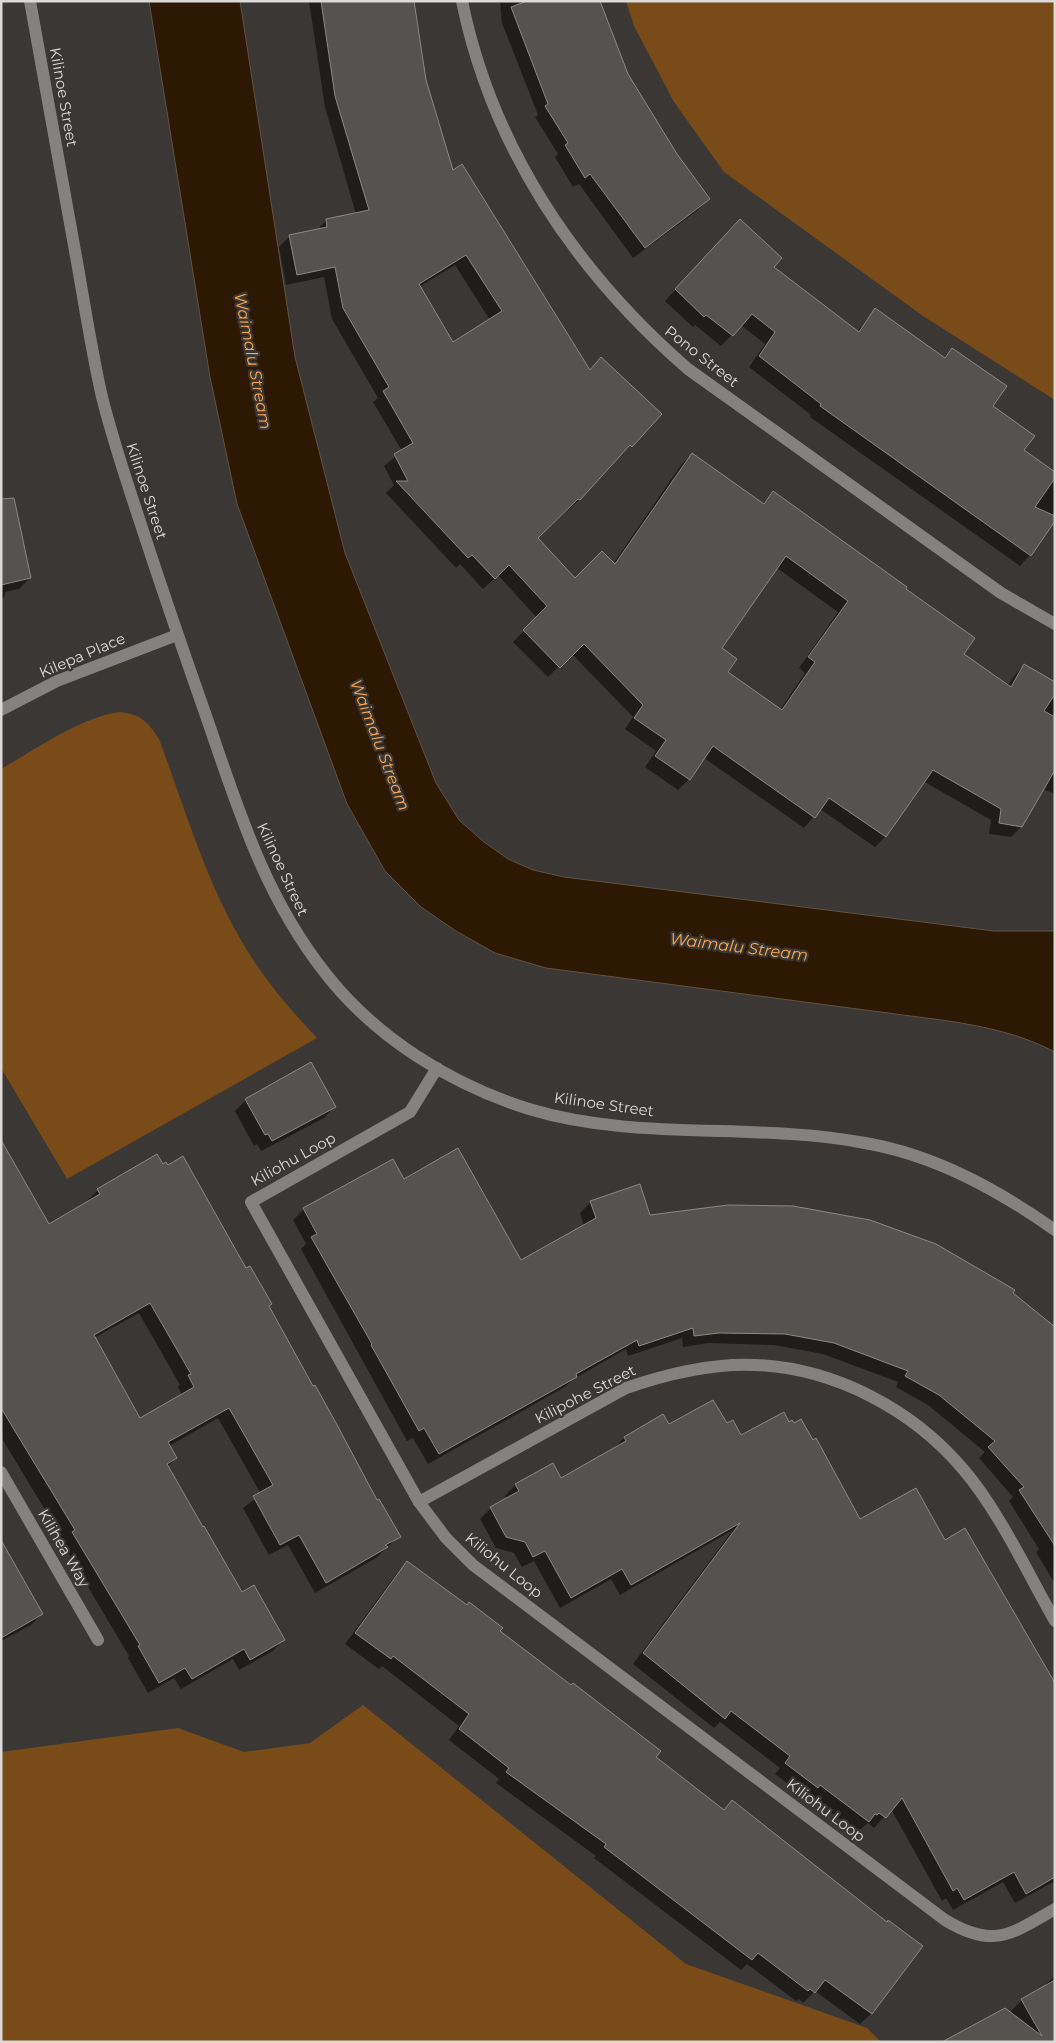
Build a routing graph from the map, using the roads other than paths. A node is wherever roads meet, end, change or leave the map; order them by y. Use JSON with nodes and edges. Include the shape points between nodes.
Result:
{"nodes":[{"id":1,"x":30,"y":1,"type":"edge"},
{"id":2,"x":462,"y":1,"type":"edge"},
{"id":3,"x":1055,"y":624,"type":"edge"},
{"id":4,"x":178,"y":635,"type":"junction"},
{"id":5,"x":1,"y":710,"type":"edge"},
{"id":6,"x":437,"y":1068,"type":"junction"},
{"id":7,"x":1055,"y":1230,"type":"edge"},
{"id":8,"x":1,"y":1472,"type":"edge"},
{"id":9,"x":419,"y":1502,"type":"junction"},
{"id":10,"x":1055,"y":1621,"type":"edge"},
{"id":11,"x":98,"y":1640,"type":"dead end"},
{"id":12,"x":1055,"y":1909,"type":"edge"}],
"edges":[{"from":1,"to":4,"type":"street","name":"Kilinoe Street","via":[[101,392],[126,482]]},
{"from":2,"to":3,"type":"street","name":"Pono Street","via":[[485,85],[507,138],[553,218],[619,304],[688,369],[1001,593]]},
{"from":4,"to":5,"type":"street","name":"Kilepa Place","via":[[57,681]]},
{"from":4,"to":6,"type":"street","name":"Kilinoe Street","via":[[241,818],[278,904],[300,940],[358,1009],[386,1034]]},
{"from":6,"to":7,"type":"street","name":"Kilinoe Street","via":[[505,1101],[564,1118],[653,1128],[825,1137],[875,1145],[909,1154],[982,1184]]},
{"from":6,"to":9,"type":"street","name":"Kiliohu Loop","via":[[410,1112],[251,1202]]},
{"from":8,"to":11,"type":"street","name":"Kilihea Way"},
{"from":9,"to":10,"type":"street","name":"Kilipohe Street","via":[[593,1404],[633,1385],[666,1375],[718,1367],[755,1365],[799,1371],[839,1382],[878,1400],[933,1438],[963,1469],[988,1503]]},
{"from":9,"to":12,"type":"street","name":"Kiliohu Loop","via":[[446,1538],[474,1565],[962,1931],[990,1938],[1004,1935]]}]}
